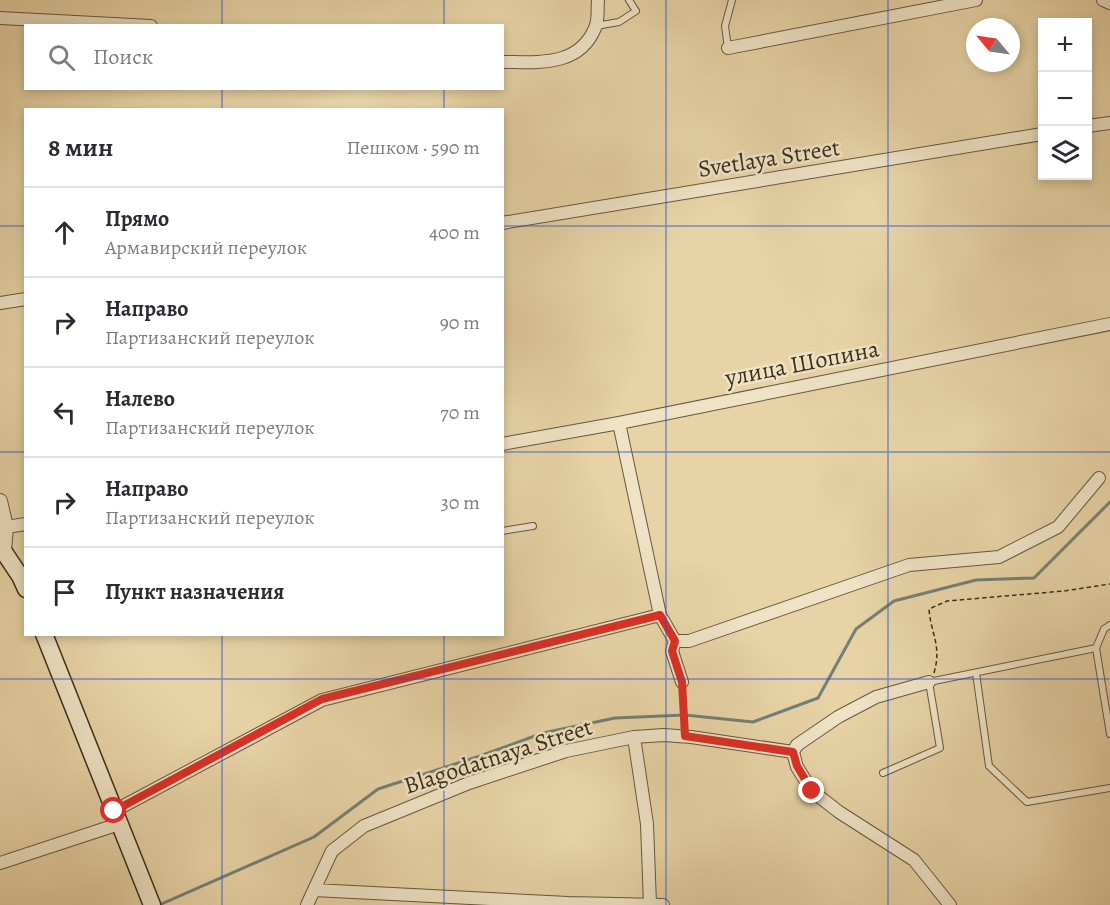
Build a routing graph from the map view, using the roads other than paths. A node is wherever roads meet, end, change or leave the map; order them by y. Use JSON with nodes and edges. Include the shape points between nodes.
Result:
{"nodes":[{"id":1,"x":598,"y":0,"type":"edge"},
{"id":2,"x":629,"y":0,"type":"edge"},
{"id":3,"x":732,"y":0,"type":"edge"},
{"id":4,"x":976,"y":0,"type":"edge"},
{"id":5,"x":1103,"y":0,"type":"edge"},
{"id":6,"x":1110,"y":3,"type":"edge"},
{"id":7,"x":0,"y":18,"type":"edge"},
{"id":8,"x":113,"y":24,"type":"edge"},
{"id":9,"x":596,"y":26,"type":"junction"},
{"id":10,"x":728,"y":48,"type":"joint"},
{"id":11,"x":504,"y":62,"type":"edge"},
{"id":12,"x":1110,"y":123,"type":"edge"},
{"id":13,"x":1092,"y":125,"type":"edge"},
{"id":14,"x":1038,"y":135,"type":"edge"},
{"id":15,"x":504,"y":224,"type":"edge"},
{"id":16,"x":24,"y":299,"type":"edge"},
{"id":17,"x":0,"y":303,"type":"edge"},
{"id":18,"x":1110,"y":324,"type":"edge"},
{"id":19,"x":620,"y":423,"type":"junction"},
{"id":20,"x":504,"y":444,"type":"edge"},
{"id":21,"x":1099,"y":478,"type":"dead end"},
{"id":22,"x":0,"y":501,"type":"edge"},
{"id":23,"x":24,"y":524,"type":"edge"},
{"id":24,"x":534,"y":526,"type":"dead end"},
{"id":25,"x":6,"y":527,"type":"junction"},
{"id":26,"x":504,"y":531,"type":"edge"},
{"id":27,"x":2,"y":548,"type":"edge"},
{"id":28,"x":24,"y":585,"type":"edge"},
{"id":29,"x":660,"y":615,"type":"junction"},
{"id":30,"x":1110,"y":625,"type":"edge"},
{"id":31,"x":45,"y":636,"type":"edge"},
{"id":32,"x":675,"y":641,"type":"junction"},
{"id":33,"x":1096,"y":648,"type":"junction"},
{"id":34,"x":976,"y":673,"type":"junction"},
{"id":35,"x":682,"y":682,"type":"road end"},
{"id":36,"x":929,"y":682,"type":"junction"},
{"id":37,"x":1110,"y":734,"type":"edge"},
{"id":38,"x":634,"y":737,"type":"junction"},
{"id":39,"x":793,"y":752,"type":"junction"},
{"id":40,"x":883,"y":772,"type":"dead end"},
{"id":41,"x":1110,"y":788,"type":"edge"},
{"id":42,"x":116,"y":818,"type":"junction"},
{"id":43,"x":0,"y":863,"type":"edge"},
{"id":44,"x":314,"y":890,"type":"junction"},
{"id":45,"x":149,"y":898,"type":"edge"},
{"id":46,"x":650,"y":904,"type":"edge"},
{"id":47,"x":307,"y":905,"type":"edge"},
{"id":48,"x":663,"y":905,"type":"edge"},
{"id":49,"x":950,"y":905,"type":"edge"}],
"edges":[{"from":1,"to":9,"type":"street"},
{"from":2,"to":9,"type":"lane","via":[[636,11],[619,22]]},
{"from":3,"to":10,"type":"lane","via":[[725,26]]},
{"from":4,"to":10,"type":"street"},
{"from":5,"to":6,"type":"street"},
{"from":7,"to":8,"type":"street"},
{"from":9,"to":11,"type":"street","via":[[583,48],[554,62]]},
{"from":12,"to":13,"type":"street"},
{"from":14,"to":15,"type":"street","name":"Svetlaya Street"},
{"from":16,"to":17,"type":"street"},
{"from":18,"to":19,"type":"street","name":"улица Шопина"},
{"from":19,"to":20,"type":"street","name":"улица Шопина"},
{"from":19,"to":29,"type":"street"},
{"from":21,"to":32,"type":"street","via":[[1058,527],[999,558],[909,565],[689,641]]},
{"from":22,"to":25,"type":"street"},
{"from":23,"to":25,"type":"street"},
{"from":24,"to":26,"type":"lane"},
{"from":25,"to":27,"type":"street"},
{"from":27,"to":28,"type":"main road"},
{"from":29,"to":32,"type":"street"},
{"from":29,"to":42,"type":"street","via":[[322,699]]},
{"from":30,"to":33,"type":"lane","via":[[1104,629]]},
{"from":31,"to":42,"type":"main road"},
{"from":32,"to":35,"type":"street","via":[[672,651]]},
{"from":33,"to":34,"type":"lane"},
{"from":33,"to":37,"type":"lane"},
{"from":34,"to":36,"type":"lane"},
{"from":34,"to":41,"type":"lane","via":[[989,766],[1027,802]]},
{"from":36,"to":39,"type":"street","via":[[876,698],[838,717],[797,745]]},
{"from":36,"to":40,"type":"lane","via":[[940,748]]},
{"from":38,"to":39,"type":"street","name":"Blagodatnaya Street","via":[[685,736]]},
{"from":38,"to":44,"type":"street","name":"Blagodatnaya Street","via":[[567,750],[469,783],[364,826],[332,851]]},
{"from":38,"to":46,"type":"street","via":[[647,824]]},
{"from":39,"to":49,"type":"street","via":[[812,791],[914,860]]},
{"from":42,"to":43,"type":"street"},
{"from":42,"to":45,"type":"main road"},
{"from":44,"to":46,"type":"street"},
{"from":44,"to":47,"type":"street","name":"Blagodatnaya Street"},
{"from":46,"to":48,"type":"street"}]}
